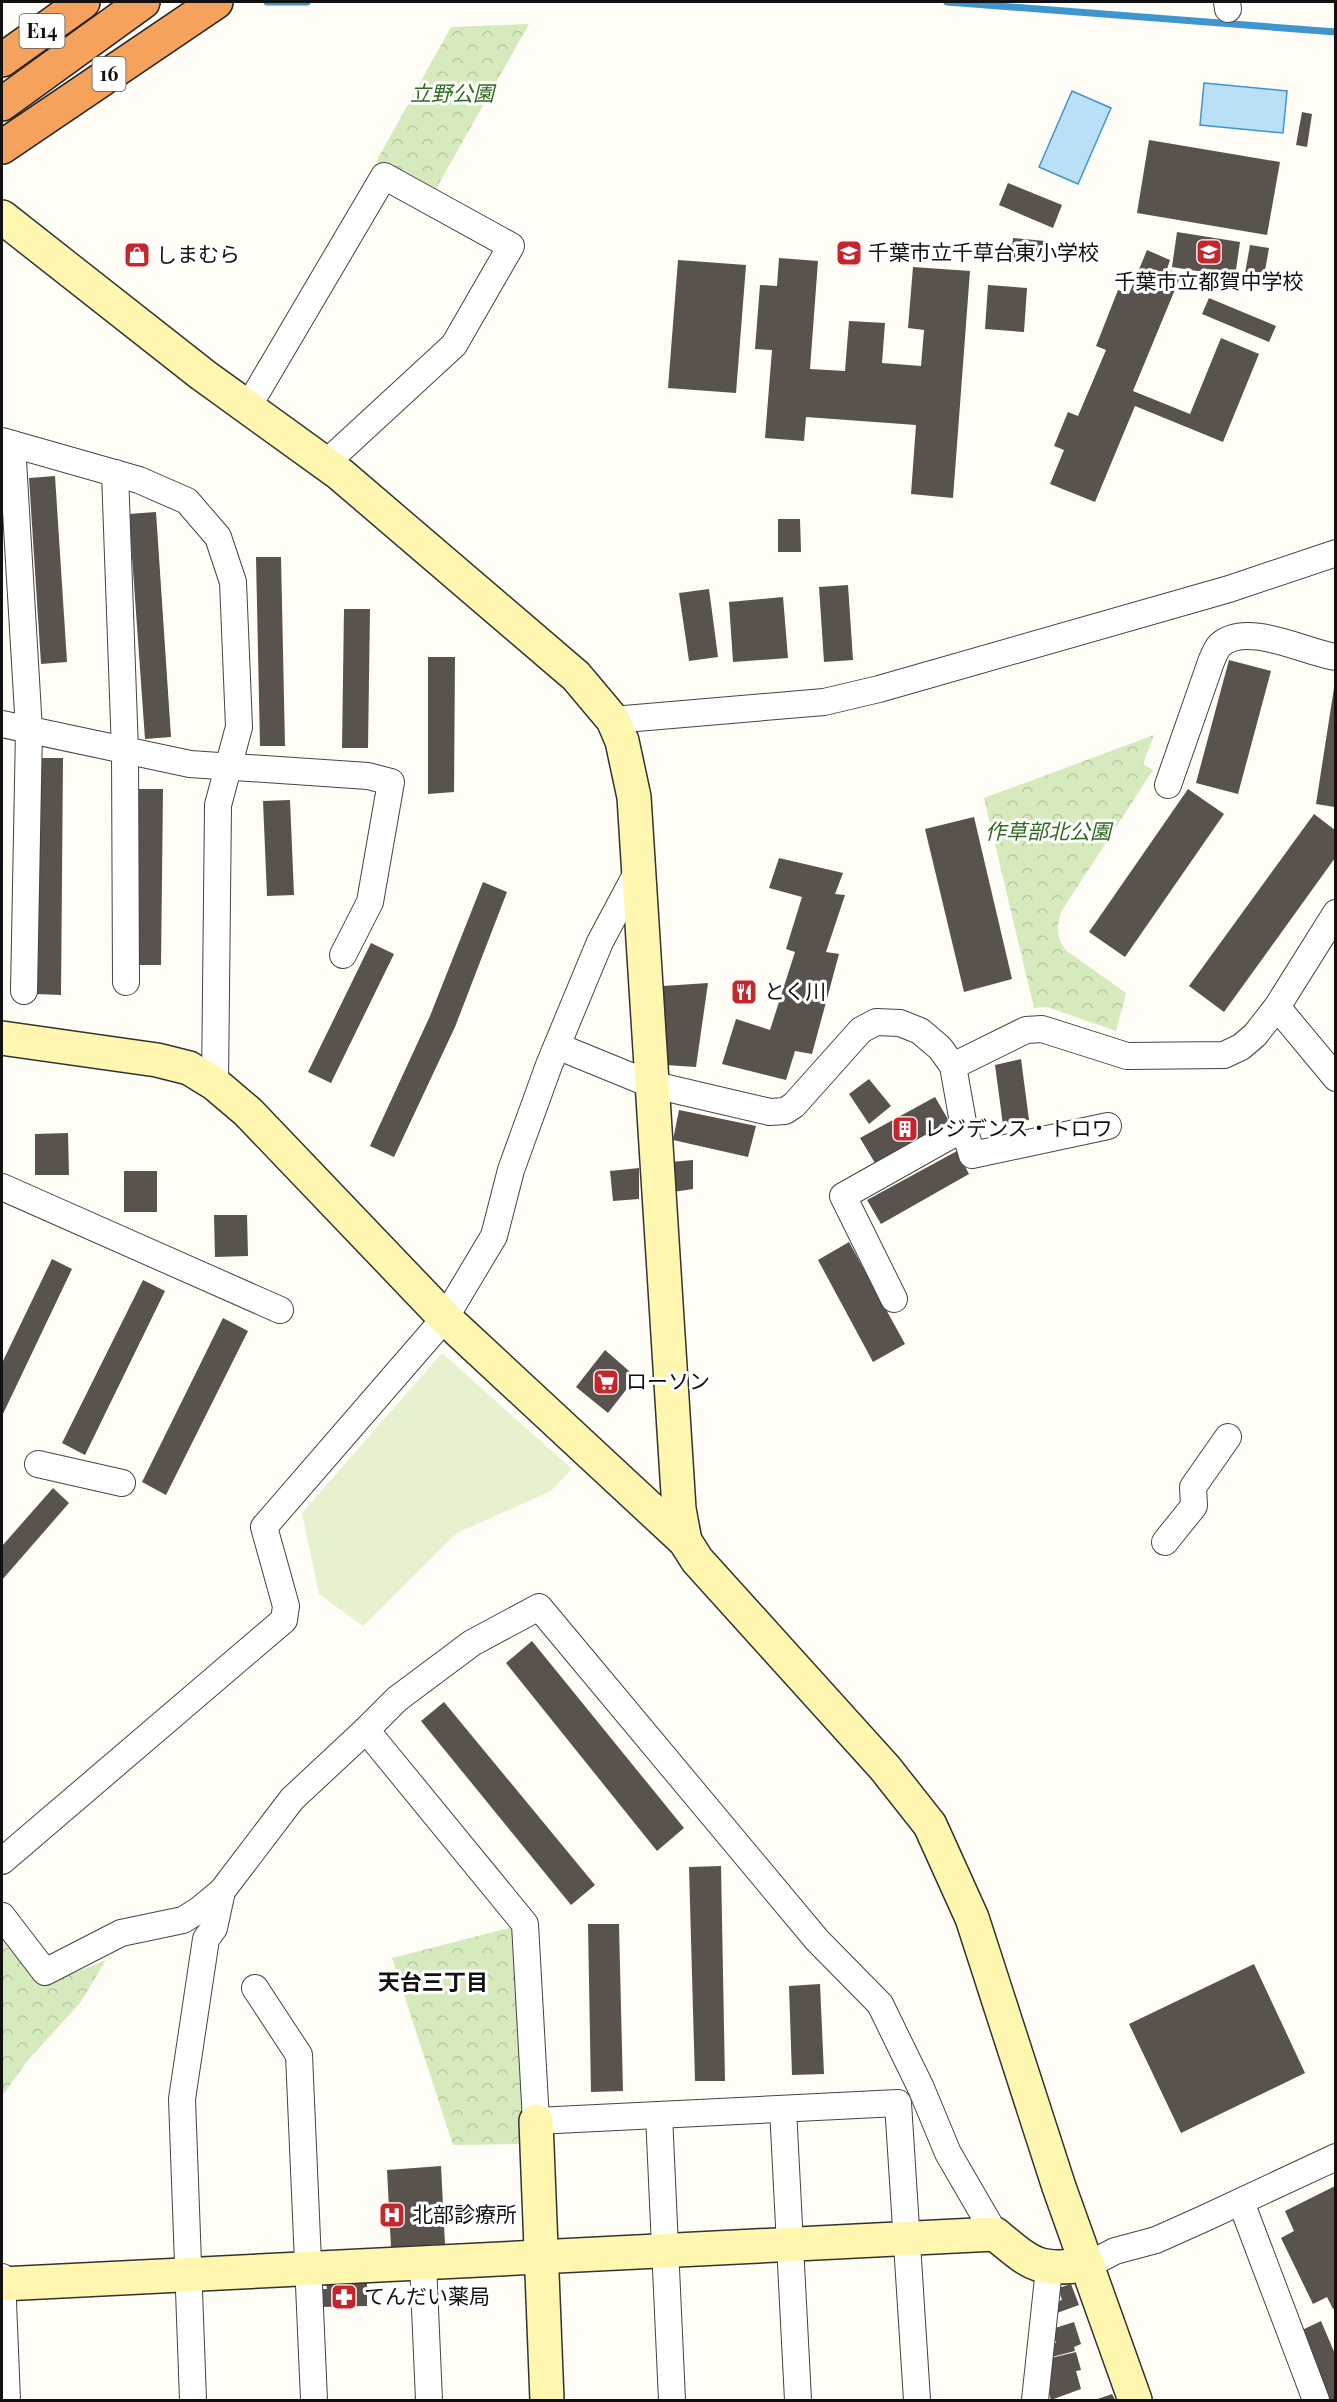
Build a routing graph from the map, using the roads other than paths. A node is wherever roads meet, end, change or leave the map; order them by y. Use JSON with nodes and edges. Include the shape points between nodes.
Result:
{"nodes":[{"id":1,"x":83,"y":2,"type":"edge"},
{"id":2,"x":143,"y":2,"type":"edge"},
{"id":3,"x":216,"y":2,"type":"edge"},
{"id":4,"x":2,"y":60,"type":"edge"},
{"id":5,"x":2,"y":104,"type":"edge"},
{"id":6,"x":2,"y":147,"type":"edge"},
{"id":7,"x":2,"y":217,"type":"edge"},
{"id":8,"x":249,"y":407,"type":"junction"},
{"id":9,"x":7,"y":443,"type":"edge"},
{"id":10,"x":326,"y":463,"type":"junction"},
{"id":11,"x":115,"y":473,"type":"junction"},
{"id":12,"x":1335,"y":553,"type":"edge"},
{"id":13,"x":1335,"y":657,"type":"edge"},
{"id":14,"x":613,"y":720,"type":"junction"},
{"id":15,"x":2,"y":724,"type":"edge"},
{"id":16,"x":29,"y":730,"type":"junction"},
{"id":17,"x":126,"y":751,"type":"junction"},
{"id":18,"x":228,"y":767,"type":"junction"},
{"id":19,"x":1168,"y":784,"type":"dead end"},
{"id":20,"x":640,"y":867,"type":"junction"},
{"id":21,"x":1335,"y":913,"type":"edge"},
{"id":22,"x":343,"y":955,"type":"dead end"},
{"id":23,"x":126,"y":982,"type":"dead end"},
{"id":24,"x":24,"y":991,"type":"dead end"},
{"id":25,"x":1277,"y":1007,"type":"junction"},
{"id":26,"x":2,"y":1038,"type":"edge"},
{"id":27,"x":557,"y":1046,"type":"junction"},
{"id":28,"x":953,"y":1066,"type":"junction"},
{"id":29,"x":1335,"y":1076,"type":"edge"},
{"id":30,"x":215,"y":1084,"type":"junction"},
{"id":31,"x":650,"y":1084,"type":"junction"},
{"id":32,"x":1108,"y":1126,"type":"dead end"},
{"id":33,"x":964,"y":1128,"type":"junction"},
{"id":34,"x":2,"y":1187,"type":"edge"},
{"id":35,"x":894,"y":1299,"type":"dead end"},
{"id":36,"x":280,"y":1310,"type":"dead end"},
{"id":37,"x":446,"y":1318,"type":"junction"},
{"id":38,"x":1228,"y":1437,"type":"dead end"},
{"id":39,"x":38,"y":1464,"type":"dead end"},
{"id":40,"x":122,"y":1484,"type":"dead end"},
{"id":41,"x":685,"y":1541,"type":"junction"},
{"id":42,"x":1165,"y":1542,"type":"dead end"},
{"id":43,"x":366,"y":1730,"type":"junction"},
{"id":44,"x":2,"y":1861,"type":"edge"},
{"id":45,"x":222,"y":1891,"type":"junction"},
{"id":46,"x":2,"y":1916,"type":"edge"},
{"id":47,"x":255,"y":1988,"type":"dead end"},
{"id":48,"x":783,"y":2109,"type":"junction"},
{"id":49,"x":659,"y":2115,"type":"junction"},
{"id":50,"x":536,"y":2121,"type":"junction"},
{"id":51,"x":1335,"y":2157,"type":"edge"},
{"id":52,"x":1241,"y":2202,"type":"junction"},
{"id":53,"x":995,"y":2234,"type":"junction"},
{"id":54,"x":908,"y":2240,"type":"junction"},
{"id":55,"x":792,"y":2245,"type":"junction"},
{"id":56,"x":666,"y":2249,"type":"junction"},
{"id":57,"x":541,"y":2256,"type":"junction"},
{"id":58,"x":423,"y":2263,"type":"junction"},
{"id":59,"x":1088,"y":2265,"type":"junction"},
{"id":60,"x":309,"y":2269,"type":"junction"},
{"id":61,"x":1049,"y":2269,"type":"junction"},
{"id":62,"x":188,"y":2275,"type":"junction"},
{"id":63,"x":2,"y":2277,"type":"edge"},
{"id":64,"x":2,"y":2284,"type":"edge"},
{"id":65,"x":7,"y":2400,"type":"edge"},
{"id":66,"x":193,"y":2400,"type":"edge"},
{"id":67,"x":314,"y":2400,"type":"edge"},
{"id":68,"x":429,"y":2400,"type":"edge"},
{"id":69,"x":547,"y":2400,"type":"edge"},
{"id":70,"x":672,"y":2400,"type":"edge"},
{"id":71,"x":798,"y":2400,"type":"edge"},
{"id":72,"x":917,"y":2400,"type":"edge"},
{"id":73,"x":1035,"y":2400,"type":"edge"},
{"id":74,"x":1135,"y":2400,"type":"edge"},
{"id":75,"x":1316,"y":2400,"type":"edge"}],
"edges":[{"from":1,"to":4,"type":"highway","number":"E14"},
{"from":2,"to":5,"type":"highway","number":"E14"},
{"from":3,"to":6,"type":"highway","number":"16"},
{"from":7,"to":8,"type":"street"},
{"from":8,"to":10,"type":"street"},
{"from":8,"to":10,"type":"street","via":[[384,176],[511,246],[454,345]]},
{"from":9,"to":11,"type":"street"},
{"from":9,"to":16,"type":"street"},
{"from":10,"to":14,"type":"street","via":[[576,676]]},
{"from":11,"to":17,"type":"street"},
{"from":11,"to":18,"type":"street","via":[[187,501],[218,537],[233,582],[238,654],[239,727]]},
{"from":12,"to":14,"type":"street","via":[[1229,589],[824,702]]},
{"from":13,"to":19,"type":"street","via":[[1254,635],[1220,645]]},
{"from":14,"to":20,"type":"street","via":[[629,767]]},
{"from":15,"to":16,"type":"street"},
{"from":16,"to":17,"type":"street"},
{"from":16,"to":24,"type":"street"},
{"from":17,"to":18,"type":"street"},
{"from":17,"to":23,"type":"street"},
{"from":18,"to":22,"type":"street","via":[[368,776],[391,782],[370,902]]},
{"from":18,"to":30,"type":"street","via":[[218,805]]},
{"from":20,"to":27,"type":"street","via":[[600,942]]},
{"from":20,"to":31,"type":"street"},
{"from":21,"to":25,"type":"street"},
{"from":25,"to":28,"type":"street","via":[[1241,1047],[1224,1055],[1127,1056],[1041,1029],[1026,1030]]},
{"from":25,"to":29,"type":"street"},
{"from":26,"to":30,"type":"street","via":[[157,1059],[189,1068]]},
{"from":27,"to":31,"type":"street"},
{"from":27,"to":37,"type":"street","via":[[511,1170],[494,1236]]},
{"from":28,"to":31,"type":"street","via":[[920,1030],[900,1023],[876,1022],[861,1030],[794,1105],[784,1111],[770,1112]]},
{"from":28,"to":33,"type":"street"},
{"from":30,"to":37,"type":"street","via":[[248,1112]]},
{"from":31,"to":41,"type":"street","via":[[679,1509]]},
{"from":32,"to":33,"type":"street","via":[[972,1155]]},
{"from":33,"to":35,"type":"street","via":[[843,1196]]},
{"from":34,"to":36,"type":"street"},
{"from":37,"to":41,"type":"street"},
{"from":37,"to":44,"type":"street","via":[[264,1527],[286,1606],[284,1620]]},
{"from":38,"to":42,"type":"street","via":[[1193,1487],[1194,1506]]},
{"from":39,"to":40,"type":"street"},
{"from":41,"to":59,"type":"street","via":[[697,1560],[885,1768],[930,1825],[972,1918]]},
{"from":43,"to":45,"type":"street","via":[[292,1799]]},
{"from":43,"to":50,"type":"street","via":[[525,1924]]},
{"from":43,"to":53,"type":"street","via":[[397,1699],[472,1643],[539,1607],[817,1940],[880,2004],[948,2153]]},
{"from":45,"to":46,"type":"street","via":[[183,1920],[121,1934],[45,1972]]},
{"from":45,"to":62,"type":"street","via":[[214,1928],[206,1939],[182,2099]]},
{"from":47,"to":60,"type":"street","via":[[299,2055]]},
{"from":48,"to":49,"type":"street"},
{"from":48,"to":54,"type":"street","via":[[898,2103]]},
{"from":48,"to":55,"type":"street"},
{"from":49,"to":50,"type":"street"},
{"from":49,"to":56,"type":"street"},
{"from":50,"to":57,"type":"street"},
{"from":51,"to":52,"type":"street"},
{"from":52,"to":59,"type":"street"},
{"from":52,"to":75,"type":"street"},
{"from":53,"to":54,"type":"street"},
{"from":53,"to":61,"type":"street","via":[[1027,2261]]},
{"from":54,"to":55,"type":"street"},
{"from":54,"to":72,"type":"street"},
{"from":55,"to":56,"type":"street"},
{"from":55,"to":71,"type":"street"},
{"from":56,"to":57,"type":"street"},
{"from":56,"to":70,"type":"street"},
{"from":57,"to":58,"type":"street"},
{"from":57,"to":69,"type":"street"},
{"from":58,"to":60,"type":"street"},
{"from":58,"to":68,"type":"street"},
{"from":59,"to":61,"type":"street"},
{"from":59,"to":74,"type":"street"},
{"from":60,"to":62,"type":"street"},
{"from":60,"to":67,"type":"street"},
{"from":61,"to":73,"type":"street"},
{"from":62,"to":64,"type":"street"},
{"from":62,"to":66,"type":"street"},
{"from":63,"to":64,"type":"street"},
{"from":64,"to":65,"type":"street"}]}
